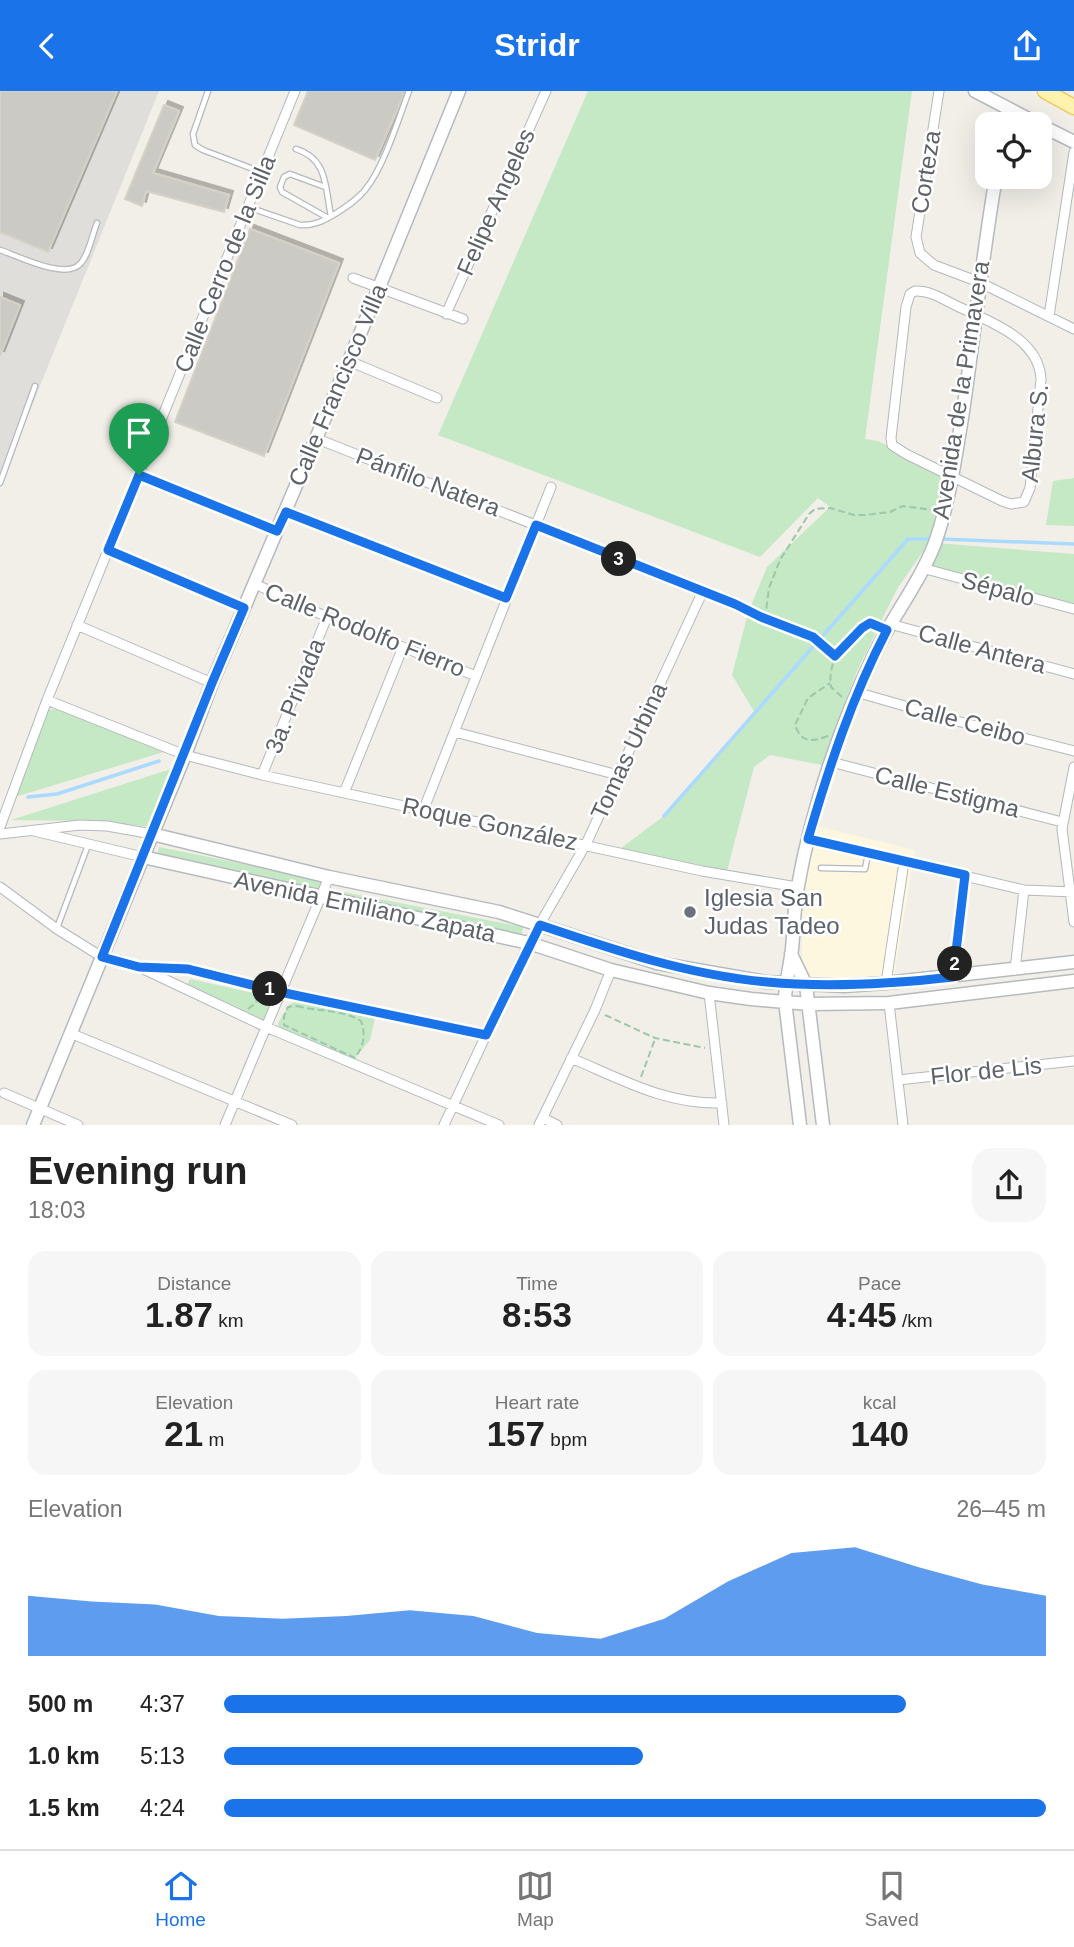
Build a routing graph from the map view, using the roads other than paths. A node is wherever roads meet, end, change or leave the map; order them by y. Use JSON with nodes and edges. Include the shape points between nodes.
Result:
{"nodes":[{"id":1,"x":208,"y":91,"type":"edge"},
{"id":2,"x":296,"y":91,"type":"edge"},
{"id":3,"x":409,"y":91,"type":"edge"},
{"id":4,"x":459,"y":91,"type":"edge"},
{"id":5,"x":546,"y":91,"type":"edge"},
{"id":6,"x":939,"y":91,"type":"edge"},
{"id":7,"x":975,"y":91,"type":"edge"},
{"id":8,"x":1045,"y":91,"type":"edge"},
{"id":9,"x":1074,"y":107,"type":"edge"},
{"id":10,"x":1008,"y":109,"type":"junction"},
{"id":11,"x":1007,"y":112,"type":"edge"},
{"id":12,"x":1014,"y":112,"type":"edge"},
{"id":13,"x":1052,"y":131,"type":"edge"},
{"id":14,"x":1074,"y":142,"type":"edge"},
{"id":15,"x":296,"y":149,"type":"dead end"},
{"id":16,"x":1074,"y":152,"type":"edge"},
{"id":17,"x":262,"y":172,"type":"junction"},
{"id":18,"x":325,"y":187,"type":"junction"},
{"id":19,"x":994,"y":189,"type":"edge"},
{"id":20,"x":247,"y":206,"type":"junction"},
{"id":21,"x":329,"y":217,"type":"junction"},
{"id":22,"x":97,"y":223,"type":"dead end"},
{"id":23,"x":0,"y":250,"type":"edge"},
{"id":24,"x":353,"y":278,"type":"dead end"},
{"id":25,"x":979,"y":286,"type":"junction"},
{"id":26,"x":378,"y":289,"type":"junction"},
{"id":27,"x":977,"y":311,"type":"junction"},
{"id":28,"x":446,"y":314,"type":"junction"},
{"id":29,"x":1049,"y":316,"type":"junction"},
{"id":30,"x":463,"y":319,"type":"dead end"},
{"id":31,"x":1074,"y":329,"type":"edge"},
{"id":32,"x":349,"y":361,"type":"junction"},
{"id":33,"x":35,"y":386,"type":"dead end"},
{"id":34,"x":437,"y":398,"type":"dead end"},
{"id":35,"x":315,"y":438,"type":"junction"},
{"id":36,"x":139,"y":475,"type":"junction"},
{"id":37,"x":952,"y":475,"type":"junction"},
{"id":38,"x":0,"y":484,"type":"edge"},
{"id":39,"x":551,"y":487,"type":"dead end"},
{"id":40,"x":286,"y":512,"type":"junction"},
{"id":41,"x":536,"y":525,"type":"junction"},
{"id":42,"x":277,"y":531,"type":"junction"},
{"id":43,"x":108,"y":550,"type":"junction"},
{"id":44,"x":922,"y":568,"type":"junction"},
{"id":45,"x":254,"y":584,"type":"junction"},
{"id":46,"x":702,"y":593,"type":"junction"},
{"id":47,"x":506,"y":598,"type":"junction"},
{"id":48,"x":735,"y":604,"type":"road end"},
{"id":49,"x":244,"y":608,"type":"junction"},
{"id":50,"x":1074,"y":609,"type":"edge"},
{"id":51,"x":327,"y":617,"type":"junction"},
{"id":52,"x":77,"y":625,"type":"junction"},
{"id":53,"x":888,"y":627,"type":"junction"},
{"id":54,"x":403,"y":647,"type":"junction"},
{"id":55,"x":1074,"y":674,"type":"edge"},
{"id":56,"x":476,"y":676,"type":"junction"},
{"id":57,"x":212,"y":683,"type":"junction"},
{"id":58,"x":855,"y":697,"type":"junction"},
{"id":59,"x":47,"y":700,"type":"junction"},
{"id":60,"x":455,"y":732,"type":"junction"},
{"id":61,"x":1074,"y":751,"type":"edge"},
{"id":62,"x":184,"y":755,"type":"junction"},
{"id":63,"x":831,"y":762,"type":"junction"},
{"id":64,"x":1074,"y":767,"type":"edge"},
{"id":65,"x":262,"y":775,"type":"junction"},
{"id":66,"x":618,"y":775,"type":"junction"},
{"id":67,"x":344,"y":793,"type":"junction"},
{"id":68,"x":423,"y":811,"type":"junction"},
{"id":69,"x":1062,"y":825,"type":"junction"},
{"id":70,"x":0,"y":827,"type":"edge"},
{"id":71,"x":1074,"y":827,"type":"edge"},
{"id":72,"x":29,"y":830,"type":"junction"},
{"id":73,"x":0,"y":834,"type":"edge"},
{"id":74,"x":152,"y":834,"type":"junction"},
{"id":75,"x":808,"y":839,"type":"junction"},
{"id":76,"x":586,"y":844,"type":"junction"},
{"id":77,"x":88,"y":845,"type":"junction"},
{"id":78,"x":868,"y":853,"type":"junction"},
{"id":79,"x":143,"y":857,"type":"junction"},
{"id":80,"x":904,"y":862,"type":"junction"},
{"id":81,"x":821,"y":868,"type":"dead end"},
{"id":82,"x":965,"y":875,"type":"junction"},
{"id":83,"x":329,"y":877,"type":"junction"},
{"id":84,"x":0,"y":887,"type":"edge"},
{"id":85,"x":797,"y":887,"type":"junction"},
{"id":86,"x":1024,"y":890,"type":"junction"},
{"id":87,"x":1072,"y":892,"type":"edge"},
{"id":88,"x":320,"y":898,"type":"junction"},
{"id":89,"x":1074,"y":922,"type":"edge"},
{"id":90,"x":540,"y":925,"type":"junction"},
{"id":91,"x":57,"y":929,"type":"junction"},
{"id":92,"x":529,"y":943,"type":"junction"},
{"id":93,"x":791,"y":954,"type":"junction"},
{"id":94,"x":102,"y":957,"type":"junction"},
{"id":95,"x":1074,"y":962,"type":"edge"},
{"id":96,"x":139,"y":967,"type":"junction"},
{"id":97,"x":1015,"y":969,"type":"junction"},
{"id":98,"x":611,"y":970,"type":"junction"},
{"id":99,"x":953,"y":977,"type":"junction"},
{"id":100,"x":1074,"y":981,"type":"edge"},
{"id":101,"x":785,"y":983,"type":"junction"},
{"id":102,"x":886,"y":983,"type":"junction"},
{"id":103,"x":806,"y":985,"type":"junction"},
{"id":104,"x":280,"y":992,"type":"junction"},
{"id":105,"x":709,"y":993,"type":"junction"},
{"id":106,"x":785,"y":1002,"type":"junction"},
{"id":107,"x":809,"y":1003,"type":"junction"},
{"id":108,"x":889,"y":1003,"type":"junction"},
{"id":109,"x":266,"y":1027,"type":"junction"},
{"id":110,"x":70,"y":1033,"type":"junction"},
{"id":111,"x":486,"y":1035,"type":"junction"},
{"id":112,"x":571,"y":1058,"type":"junction"},
{"id":113,"x":1074,"y":1061,"type":"edge"},
{"id":114,"x":898,"y":1080,"type":"junction"},
{"id":115,"x":4,"y":1093,"type":"dead end"},
{"id":116,"x":235,"y":1100,"type":"junction"},
{"id":117,"x":722,"y":1103,"type":"junction"},
{"id":118,"x":453,"y":1105,"type":"junction"},
{"id":119,"x":40,"y":1108,"type":"junction"},
{"id":120,"x":541,"y":1121,"type":"edge"},
{"id":121,"x":33,"y":1125,"type":"edge"},
{"id":122,"x":78,"y":1125,"type":"edge"},
{"id":123,"x":225,"y":1125,"type":"edge"},
{"id":124,"x":292,"y":1125,"type":"edge"},
{"id":125,"x":444,"y":1125,"type":"edge"},
{"id":126,"x":499,"y":1125,"type":"edge"},
{"id":127,"x":557,"y":1125,"type":"edge"},
{"id":128,"x":724,"y":1125,"type":"edge"},
{"id":129,"x":800,"y":1125,"type":"edge"},
{"id":130,"x":823,"y":1125,"type":"edge"},
{"id":131,"x":903,"y":1125,"type":"edge"}],
"edges":[{"from":1,"to":17,"type":"lane","via":[[193,134],[195,145]]},
{"from":2,"to":17,"type":"street","name":"Calle Cerro de la Silla"},
{"from":3,"to":21,"type":"lane","via":[[372,180],[356,199]]},
{"from":4,"to":26,"type":"street","name":"Calle Francisco Villa"},
{"from":5,"to":28,"type":"street","name":"Felipe Angeles"},
{"from":6,"to":25,"type":"street","name":"Corteza","via":[[916,237],[920,253],[934,265]]},
{"from":7,"to":10,"type":"street"},
{"from":8,"to":9,"type":"main road"},
{"from":10,"to":11,"type":"street"},
{"from":10,"to":12,"type":"street"},
{"from":13,"to":14,"type":"street"},
{"from":15,"to":18,"type":"lane","via":[[315,158]]},
{"from":16,"to":29,"type":"street"},
{"from":17,"to":20,"type":"street","name":"Calle Cerro de la Silla"},
{"from":18,"to":21,"type":"lane"},
{"from":18,"to":21,"type":"lane","via":[[290,174],[280,187],[282,193]]},
{"from":19,"to":25,"type":"street","name":"Avenida de la Primavera"},
{"from":20,"to":21,"type":"lane","via":[[300,225],[315,225]]},
{"from":20,"to":36,"type":"street","name":"Calle Cerro de la Silla"},
{"from":22,"to":23,"type":"lane","via":[[80,264],[71,270],[58,270]]},
{"from":24,"to":26,"type":"street"},
{"from":25,"to":27,"type":"street","name":"Avenida de la Primavera"},
{"from":25,"to":29,"type":"street"},
{"from":26,"to":28,"type":"street"},
{"from":26,"to":32,"type":"street","name":"Calle Francisco Villa"},
{"from":27,"to":37,"type":"street","name":"Avenida de la Primavera"},
{"from":27,"to":37,"type":"street","via":[[915,291],[906,307],[892,445]]},
{"from":27,"to":37,"type":"street","name":"Albura S.","via":[[1013,335],[1039,363],[1031,488],[1024,502],[1011,504]]},
{"from":28,"to":30,"type":"street"},
{"from":29,"to":31,"type":"street"},
{"from":32,"to":34,"type":"street"},
{"from":32,"to":35,"type":"street","name":"Calle Francisco Villa"},
{"from":33,"to":38,"type":"lane"},
{"from":35,"to":40,"type":"street","name":"Calle Francisco Villa"},
{"from":35,"to":41,"type":"street","name":"Pánfilo Natera"},
{"from":36,"to":42,"type":"street"},
{"from":36,"to":43,"type":"street","name":"Calle Cerro de la Silla"},
{"from":37,"to":44,"type":"street","name":"Avenida de la Primavera","via":[[934,543]]},
{"from":39,"to":41,"type":"street"},
{"from":40,"to":42,"type":"street","name":"Calle Francisco Villa"},
{"from":40,"to":47,"type":"street"},
{"from":41,"to":46,"type":"street","name":"Pánfilo Natera"},
{"from":41,"to":47,"type":"street"},
{"from":42,"to":45,"type":"street","name":"Calle Francisco Villa"},
{"from":43,"to":49,"type":"street"},
{"from":43,"to":52,"type":"street","name":"Calle Cerro de la Silla"},
{"from":44,"to":50,"type":"street","name":"Sépalo"},
{"from":44,"to":53,"type":"street","name":"Avenida de la Primavera"},
{"from":45,"to":49,"type":"street","name":"Calle Francisco Villa"},
{"from":45,"to":51,"type":"street","name":"Calle Rodolfo Fierro"},
{"from":46,"to":48,"type":"street","name":"Pánfilo Natera"},
{"from":46,"to":66,"type":"street","name":"Tomas Urbina"},
{"from":47,"to":56,"type":"street"},
{"from":49,"to":57,"type":"street","name":"Calle Francisco Villa"},
{"from":51,"to":54,"type":"street","name":"Calle Rodolfo Fierro"},
{"from":51,"to":65,"type":"street","name":"3a. Privada"},
{"from":52,"to":57,"type":"street"},
{"from":52,"to":59,"type":"street","name":"Calle Cerro de la Silla"},
{"from":53,"to":55,"type":"street","name":"Calle Antera"},
{"from":53,"to":58,"type":"street","name":"Avenida de la Primavera"},
{"from":54,"to":56,"type":"street","name":"Calle Rodolfo Fierro"},
{"from":54,"to":67,"type":"street"},
{"from":56,"to":60,"type":"street"},
{"from":57,"to":62,"type":"street","name":"Calle Francisco Villa"},
{"from":58,"to":61,"type":"street","name":"Calle Ceibo"},
{"from":58,"to":63,"type":"street","name":"Avenida de la Primavera"},
{"from":59,"to":62,"type":"street","name":"Roque González"},
{"from":59,"to":70,"type":"street","name":"Calle Cerro de la Silla"},
{"from":60,"to":66,"type":"street"},
{"from":60,"to":68,"type":"street"},
{"from":62,"to":65,"type":"street","name":"Roque González"},
{"from":62,"to":74,"type":"street","name":"Calle Francisco Villa"},
{"from":63,"to":69,"type":"street","name":"Calle Estigma"},
{"from":63,"to":75,"type":"street","name":"Avenida de la Primavera"},
{"from":64,"to":69,"type":"street"},
{"from":65,"to":67,"type":"street","name":"Roque González"},
{"from":66,"to":76,"type":"street","name":"Tomas Urbina"},
{"from":67,"to":68,"type":"street","name":"Roque González"},
{"from":68,"to":76,"type":"street","name":"Roque González"},
{"from":69,"to":71,"type":"street","name":"Calle Estigma"},
{"from":69,"to":87,"type":"street"},
{"from":72,"to":73,"type":"street","name":"Avenida Emiliano Zapata"},
{"from":72,"to":74,"type":"street","name":"Avenida Emiliano Zapata","via":[[80,825]]},
{"from":72,"to":77,"type":"street","name":"Avenida Emiliano Zapata"},
{"from":74,"to":79,"type":"street","name":"Calle Francisco Villa"},
{"from":74,"to":83,"type":"street","name":"Avenida Emiliano Zapata"},
{"from":75,"to":78,"type":"street"},
{"from":75,"to":85,"type":"street","name":"Avenida de la Primavera"},
{"from":76,"to":85,"type":"street","name":"Roque González"},
{"from":76,"to":90,"type":"street","name":"Tomas Urbina"},
{"from":77,"to":79,"type":"street","name":"Avenida Emiliano Zapata"},
{"from":77,"to":91,"type":"lane"},
{"from":78,"to":80,"type":"street"},
{"from":78,"to":81,"type":"lane","via":[[865,869]]},
{"from":79,"to":88,"type":"street","name":"Avenida Emiliano Zapata"},
{"from":79,"to":94,"type":"street","name":"Calle Francisco Villa"},
{"from":80,"to":82,"type":"street"},
{"from":80,"to":102,"type":"street"},
{"from":82,"to":86,"type":"street"},
{"from":82,"to":99,"type":"street"},
{"from":83,"to":88,"type":"street"},
{"from":83,"to":90,"type":"street","name":"Avenida Emiliano Zapata","via":[[499,912]]},
{"from":84,"to":91,"type":"street"},
{"from":85,"to":93,"type":"street","name":"Avenida de la Primavera"},
{"from":86,"to":87,"type":"street"},
{"from":86,"to":97,"type":"street"},
{"from":87,"to":89,"type":"street"},
{"from":88,"to":92,"type":"street","name":"Avenida Emiliano Zapata"},
{"from":88,"to":104,"type":"street"},
{"from":90,"to":92,"type":"street","name":"Tomas Urbina"},
{"from":90,"to":101,"type":"street","name":"Avenida Emiliano Zapata","via":[[657,963]]},
{"from":91,"to":94,"type":"street"},
{"from":92,"to":98,"type":"street","name":"Avenida Emiliano Zapata"},
{"from":92,"to":111,"type":"street","name":"Tomas Urbina"},
{"from":93,"to":101,"type":"street","name":"Avenida de la Primavera"},
{"from":93,"to":103,"type":"street"},
{"from":94,"to":96,"type":"street"},
{"from":94,"to":110,"type":"street","name":"Calle Francisco Villa"},
{"from":95,"to":97,"type":"street","name":"Avenida Emiliano Zapata"},
{"from":96,"to":104,"type":"street","via":[[188,969]]},
{"from":96,"to":109,"type":"street"},
{"from":97,"to":99,"type":"street","name":"Avenida Emiliano Zapata"},
{"from":98,"to":105,"type":"street","name":"Avenida Emiliano Zapata"},
{"from":98,"to":112,"type":"street"},
{"from":99,"to":102,"type":"street","name":"Avenida Emiliano Zapata"},
{"from":100,"to":108,"type":"street","name":"Avenida Emiliano Zapata"},
{"from":101,"to":103,"type":"street","name":"Avenida Emiliano Zapata"},
{"from":101,"to":106,"type":"street","name":"Avenida de la Primavera"},
{"from":102,"to":103,"type":"street","name":"Avenida Emiliano Zapata"},
{"from":103,"to":107,"type":"street"},
{"from":104,"to":109,"type":"street"},
{"from":104,"to":111,"type":"street"},
{"from":105,"to":106,"type":"street","name":"Avenida Emiliano Zapata"},
{"from":105,"to":117,"type":"street"},
{"from":106,"to":107,"type":"street","name":"Avenida Emiliano Zapata"},
{"from":106,"to":129,"type":"street","name":"Avenida de la Primavera"},
{"from":107,"to":108,"type":"street","name":"Avenida Emiliano Zapata"},
{"from":107,"to":130,"type":"street"},
{"from":108,"to":114,"type":"street"},
{"from":109,"to":116,"type":"street"},
{"from":109,"to":118,"type":"street"},
{"from":110,"to":116,"type":"street"},
{"from":110,"to":119,"type":"street","name":"Calle Francisco Villa"},
{"from":111,"to":118,"type":"street","name":"Tomas Urbina"},
{"from":112,"to":117,"type":"street","via":[[678,1101]]},
{"from":112,"to":120,"type":"street"},
{"from":113,"to":114,"type":"street","name":"Flor de Lis"},
{"from":114,"to":131,"type":"street"},
{"from":115,"to":119,"type":"street"},
{"from":116,"to":123,"type":"street"},
{"from":116,"to":124,"type":"street"},
{"from":117,"to":128,"type":"street"},
{"from":118,"to":125,"type":"street","name":"Tomas Urbina"},
{"from":118,"to":126,"type":"street"},
{"from":119,"to":121,"type":"street","name":"Calle Francisco Villa"},
{"from":119,"to":122,"type":"street"},
{"from":120,"to":127,"type":"street"}]}
